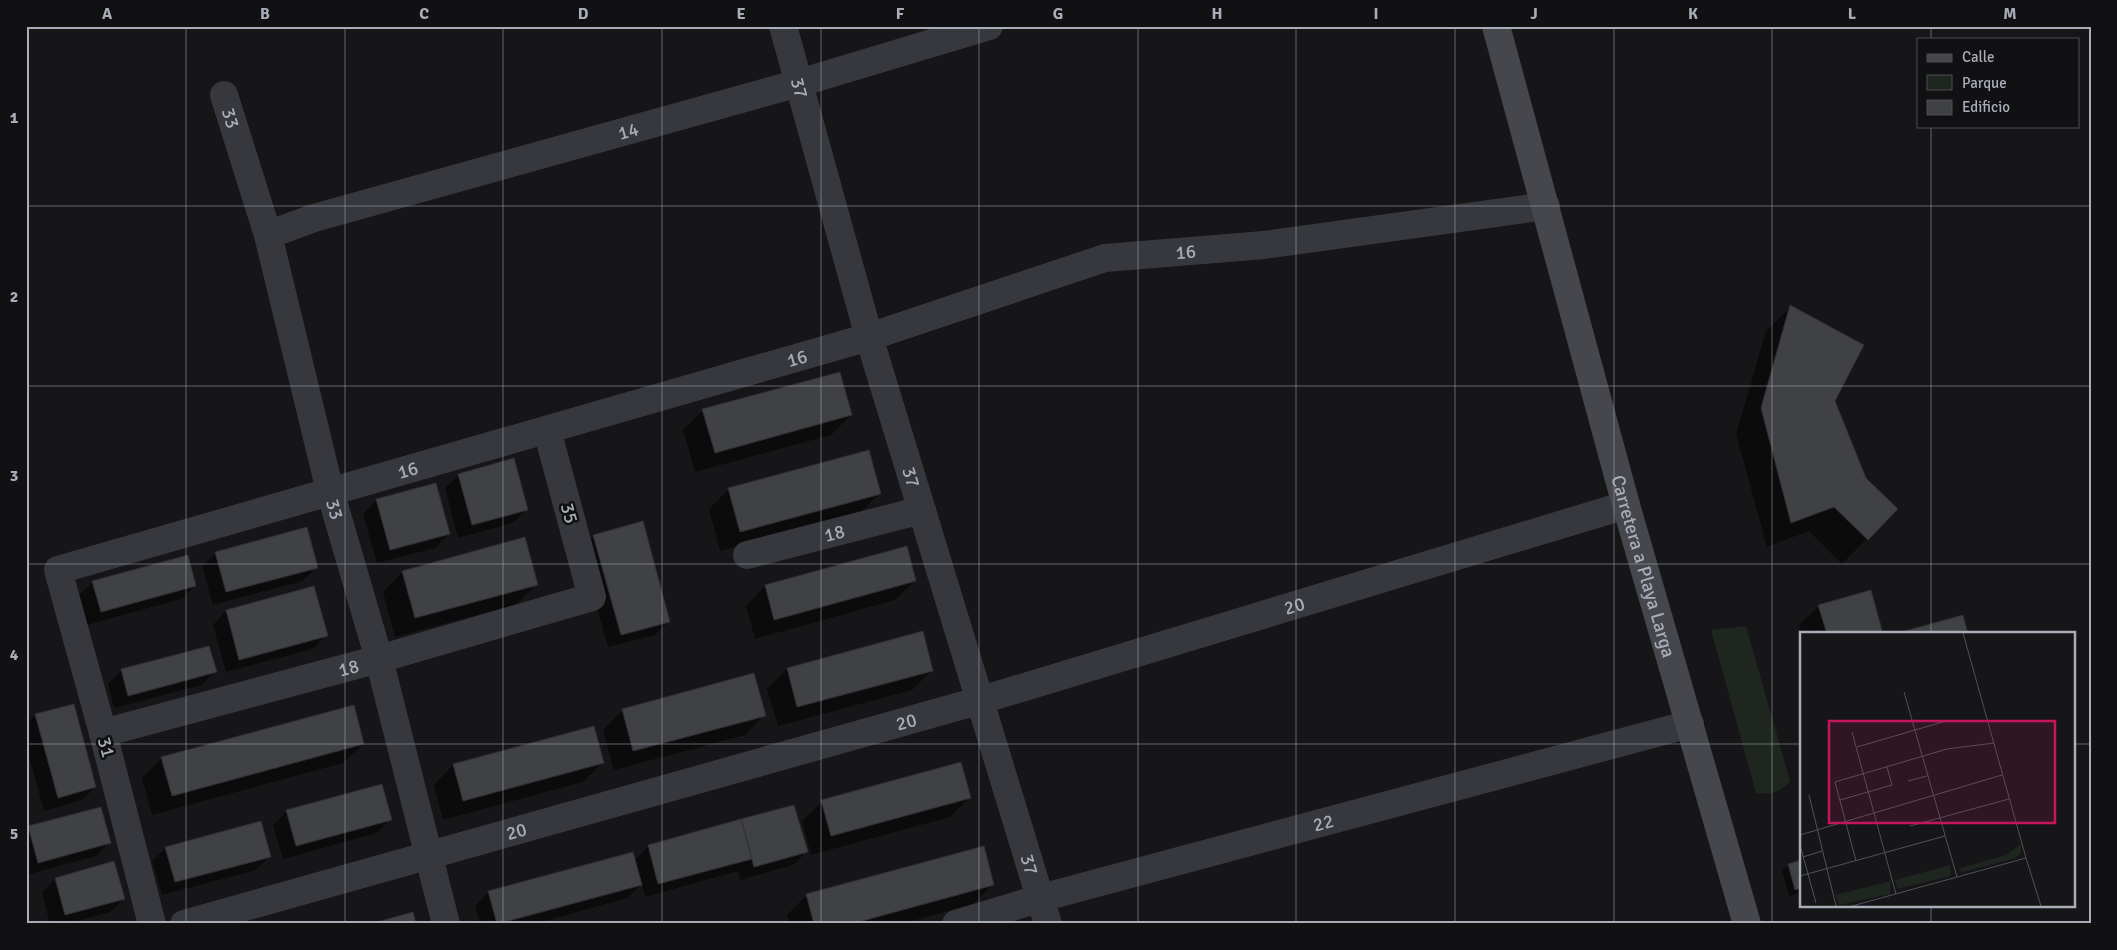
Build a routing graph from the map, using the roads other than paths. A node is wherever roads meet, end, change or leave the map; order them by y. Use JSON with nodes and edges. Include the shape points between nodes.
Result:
{"nodes":[{"id":1,"x":783,"y":26,"type":"edge"},
{"id":2,"x":989,"y":26,"type":"edge"},
{"id":3,"x":1496,"y":26,"type":"edge"},
{"id":4,"x":799,"y":83,"type":"junction"},
{"id":5,"x":224,"y":95,"type":"dead end"},
{"id":6,"x":1546,"y":206,"type":"junction"},
{"id":7,"x":268,"y":235,"type":"junction"},
{"id":8,"x":868,"y":337,"type":"junction"},
{"id":9,"x":547,"y":430,"type":"junction"},
{"id":10,"x":330,"y":491,"type":"junction"},
{"id":11,"x":1626,"y":505,"type":"junction"},
{"id":12,"x":922,"y":510,"type":"junction"},
{"id":13,"x":747,"y":555,"type":"dead end"},
{"id":14,"x":58,"y":570,"type":"joint"},
{"id":15,"x":592,"y":596,"type":"joint"},
{"id":16,"x":379,"y":659,"type":"junction"},
{"id":17,"x":978,"y":701,"type":"junction"},
{"id":18,"x":1690,"y":724,"type":"junction"},
{"id":19,"x":103,"y":733,"type":"junction"},
{"id":20,"x":428,"y":856,"type":"junction"},
{"id":21,"x":1044,"y":911,"type":"edge"},
{"id":22,"x":152,"y":924,"type":"edge"},
{"id":23,"x":184,"y":924,"type":"edge"},
{"id":24,"x":446,"y":924,"type":"edge"},
{"id":25,"x":956,"y":924,"type":"edge"},
{"id":26,"x":1747,"y":924,"type":"edge"}],
"edges":[{"from":1,"to":4,"type":"street","name":"37"},
{"from":2,"to":4,"type":"street","name":"14"},
{"from":3,"to":6,"type":"main road","name":"Carretera a Playa Larga"},
{"from":4,"to":7,"type":"street","name":"14","via":[[314,218]]},
{"from":4,"to":8,"type":"street","name":"37"},
{"from":5,"to":7,"type":"street","name":"33"},
{"from":6,"to":8,"type":"street","name":"16","via":[[1264,245],[1105,258]]},
{"from":6,"to":11,"type":"main road","name":"Carretera a Playa Larga"},
{"from":7,"to":10,"type":"street","name":"33"},
{"from":8,"to":9,"type":"street","name":"16"},
{"from":8,"to":12,"type":"street","name":"37"},
{"from":9,"to":10,"type":"street","name":"16"},
{"from":9,"to":15,"type":"street","name":"35"},
{"from":10,"to":14,"type":"street","name":"16"},
{"from":10,"to":16,"type":"street","name":"33"},
{"from":11,"to":17,"type":"street","name":"20"},
{"from":11,"to":18,"type":"main road","name":"Carretera a Playa Larga"},
{"from":12,"to":13,"type":"street","name":"18"},
{"from":12,"to":17,"type":"street","name":"37"},
{"from":14,"to":19,"type":"street","name":"31"},
{"from":15,"to":16,"type":"street","name":"18"},
{"from":16,"to":19,"type":"street","name":"18"},
{"from":16,"to":20,"type":"street","name":"33"},
{"from":17,"to":20,"type":"street","name":"20"},
{"from":17,"to":21,"type":"street","name":"37"},
{"from":18,"to":21,"type":"street","name":"22"},
{"from":18,"to":26,"type":"main road","name":"Carretera a Playa Larga"},
{"from":19,"to":22,"type":"street","name":"31"},
{"from":20,"to":23,"type":"street","name":"20"},
{"from":20,"to":24,"type":"street","name":"33"},
{"from":21,"to":25,"type":"street","name":"22"}]}
